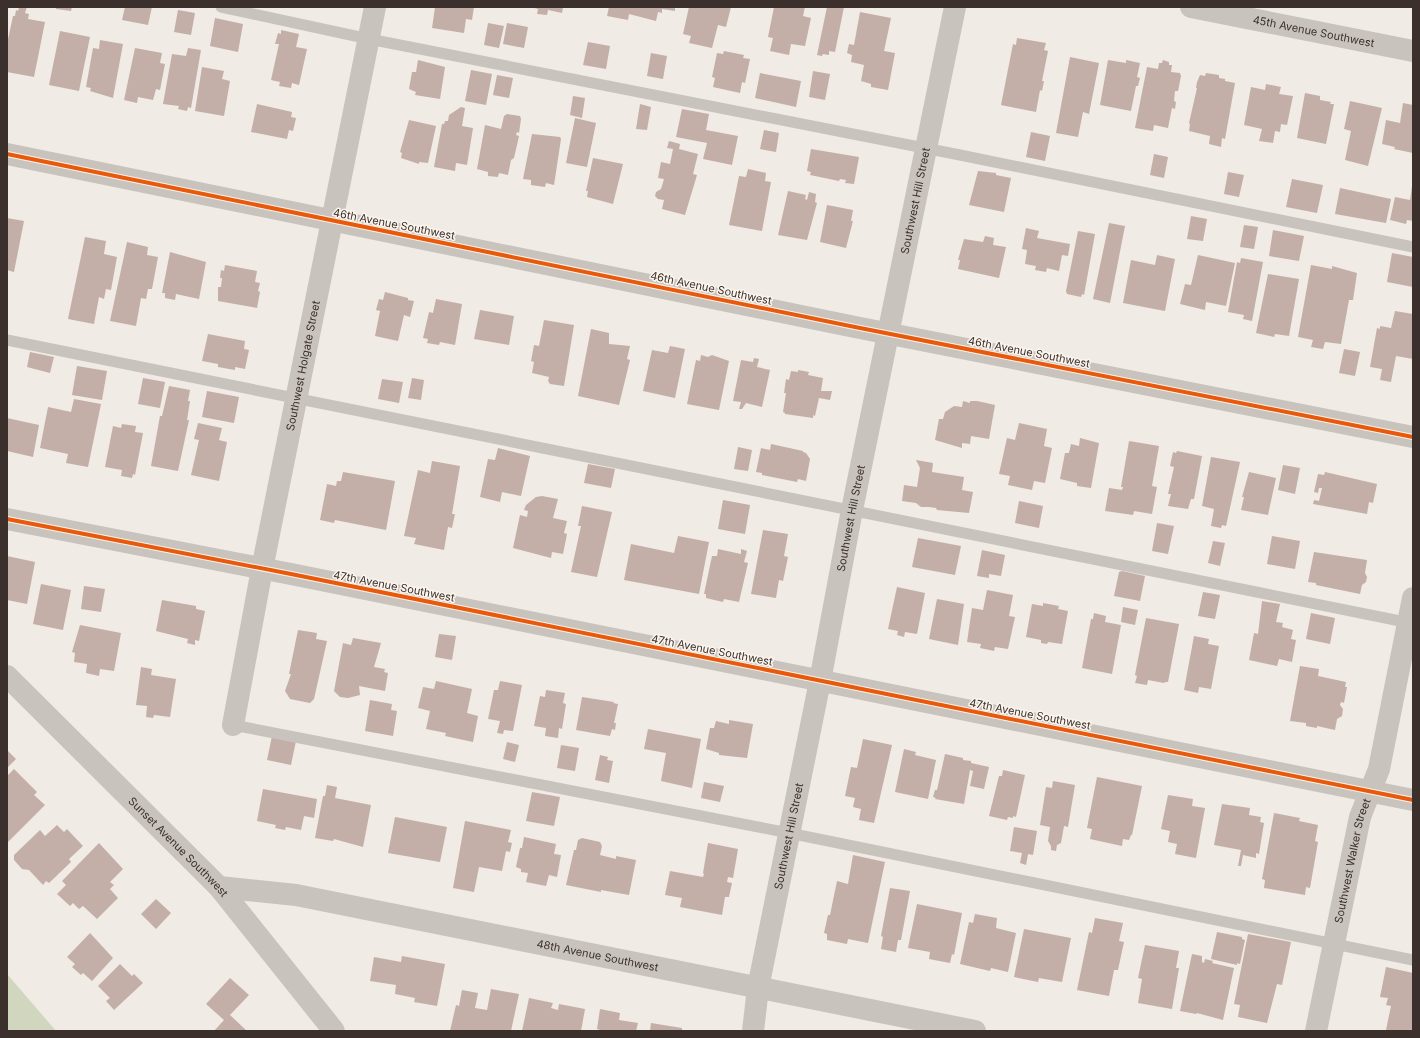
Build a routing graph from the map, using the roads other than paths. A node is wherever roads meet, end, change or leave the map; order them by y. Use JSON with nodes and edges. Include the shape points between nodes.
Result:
{"nodes":[{"id":1,"x":221,"y":7,"type":"edge"},
{"id":2,"x":375,"y":7,"type":"edge"},
{"id":3,"x":955,"y":7,"type":"edge"},
{"id":4,"x":1191,"y":7,"type":"edge"},
{"id":5,"x":369,"y":39,"type":"junction"},
{"id":6,"x":1413,"y":52,"type":"edge"},
{"id":7,"x":927,"y":148,"type":"junction"},
{"id":8,"x":7,"y":154,"type":"edge"},
{"id":9,"x":333,"y":220,"type":"junction"},
{"id":10,"x":1413,"y":246,"type":"edge"},
{"id":11,"x":888,"y":333,"type":"junction"},
{"id":12,"x":7,"y":340,"type":"edge"},
{"id":13,"x":297,"y":398,"type":"junction"},
{"id":14,"x":1413,"y":437,"type":"edge"},
{"id":15,"x":852,"y":510,"type":"junction"},
{"id":16,"x":7,"y":519,"type":"edge"},
{"id":17,"x":262,"y":569,"type":"junction"},
{"id":18,"x":1413,"y":598,"type":"edge"},
{"id":19,"x":1410,"y":623,"type":"edge"},
{"id":20,"x":7,"y":676,"type":"edge"},
{"id":21,"x":820,"y":680,"type":"junction"},
{"id":22,"x":233,"y":725,"type":"joint"},
{"id":23,"x":1369,"y":792,"type":"junction"},
{"id":24,"x":1413,"y":800,"type":"edge"},
{"id":25,"x":789,"y":833,"type":"junction"},
{"id":26,"x":219,"y":887,"type":"junction"},
{"id":27,"x":1334,"y":945,"type":"junction"},
{"id":28,"x":1413,"y":960,"type":"edge"},
{"id":29,"x":758,"y":988,"type":"junction"},
{"id":30,"x":334,"y":1031,"type":"edge"},
{"id":31,"x":753,"y":1031,"type":"edge"},
{"id":32,"x":975,"y":1031,"type":"edge"},
{"id":33,"x":1316,"y":1031,"type":"edge"}],
"edges":[{"from":1,"to":5,"type":"lane"},
{"from":2,"to":5,"type":"street","name":"Southwest Holgate Street"},
{"from":3,"to":7,"type":"street","name":"Southwest Hill Street"},
{"from":4,"to":6,"type":"street","name":"45th Avenue Southwest"},
{"from":5,"to":7,"type":"lane"},
{"from":5,"to":9,"type":"street","name":"Southwest Holgate Street"},
{"from":7,"to":10,"type":"lane"},
{"from":7,"to":11,"type":"street","name":"Southwest Hill Street"},
{"from":8,"to":9,"type":"street","name":"46th Avenue Southwest"},
{"from":9,"to":11,"type":"street","name":"46th Avenue Southwest"},
{"from":9,"to":13,"type":"street","name":"Southwest Holgate Street"},
{"from":11,"to":14,"type":"street","name":"46th Avenue Southwest"},
{"from":11,"to":15,"type":"street","name":"Southwest Hill Street"},
{"from":12,"to":13,"type":"lane"},
{"from":13,"to":15,"type":"lane"},
{"from":13,"to":17,"type":"street","name":"Southwest Holgate Street"},
{"from":15,"to":19,"type":"lane"},
{"from":15,"to":21,"type":"street","name":"Southwest Hill Street"},
{"from":16,"to":17,"type":"street","name":"47th Avenue Southwest"},
{"from":17,"to":21,"type":"street","name":"47th Avenue Southwest"},
{"from":17,"to":22,"type":"street","name":"Southwest Holgate Street"},
{"from":18,"to":19,"type":"street","name":"Southwest Walker Street"},
{"from":19,"to":23,"type":"street","name":"Southwest Walker Street","via":[[1379,769]]},
{"from":20,"to":26,"type":"street","name":"Sunset Avenue Southwest"},
{"from":21,"to":23,"type":"street","name":"47th Avenue Southwest"},
{"from":21,"to":25,"type":"street","name":"Southwest Hill Street"},
{"from":22,"to":25,"type":"lane"},
{"from":23,"to":24,"type":"street","name":"47th Avenue Southwest"},
{"from":23,"to":27,"type":"street","name":"Southwest Walker Street","via":[[1360,817]]},
{"from":25,"to":27,"type":"lane"},
{"from":25,"to":29,"type":"street","name":"Southwest Hill Street"},
{"from":26,"to":29,"type":"street","name":"48th Avenue Southwest","via":[[296,895]]},
{"from":26,"to":30,"type":"street","name":"Sunset Avenue Southwest"},
{"from":27,"to":28,"type":"lane"},
{"from":27,"to":33,"type":"street","name":"Southwest Walker Street"},
{"from":29,"to":31,"type":"street","name":"Southwest Hill Street"},
{"from":29,"to":32,"type":"street","name":"48th Avenue Southwest"}]}
